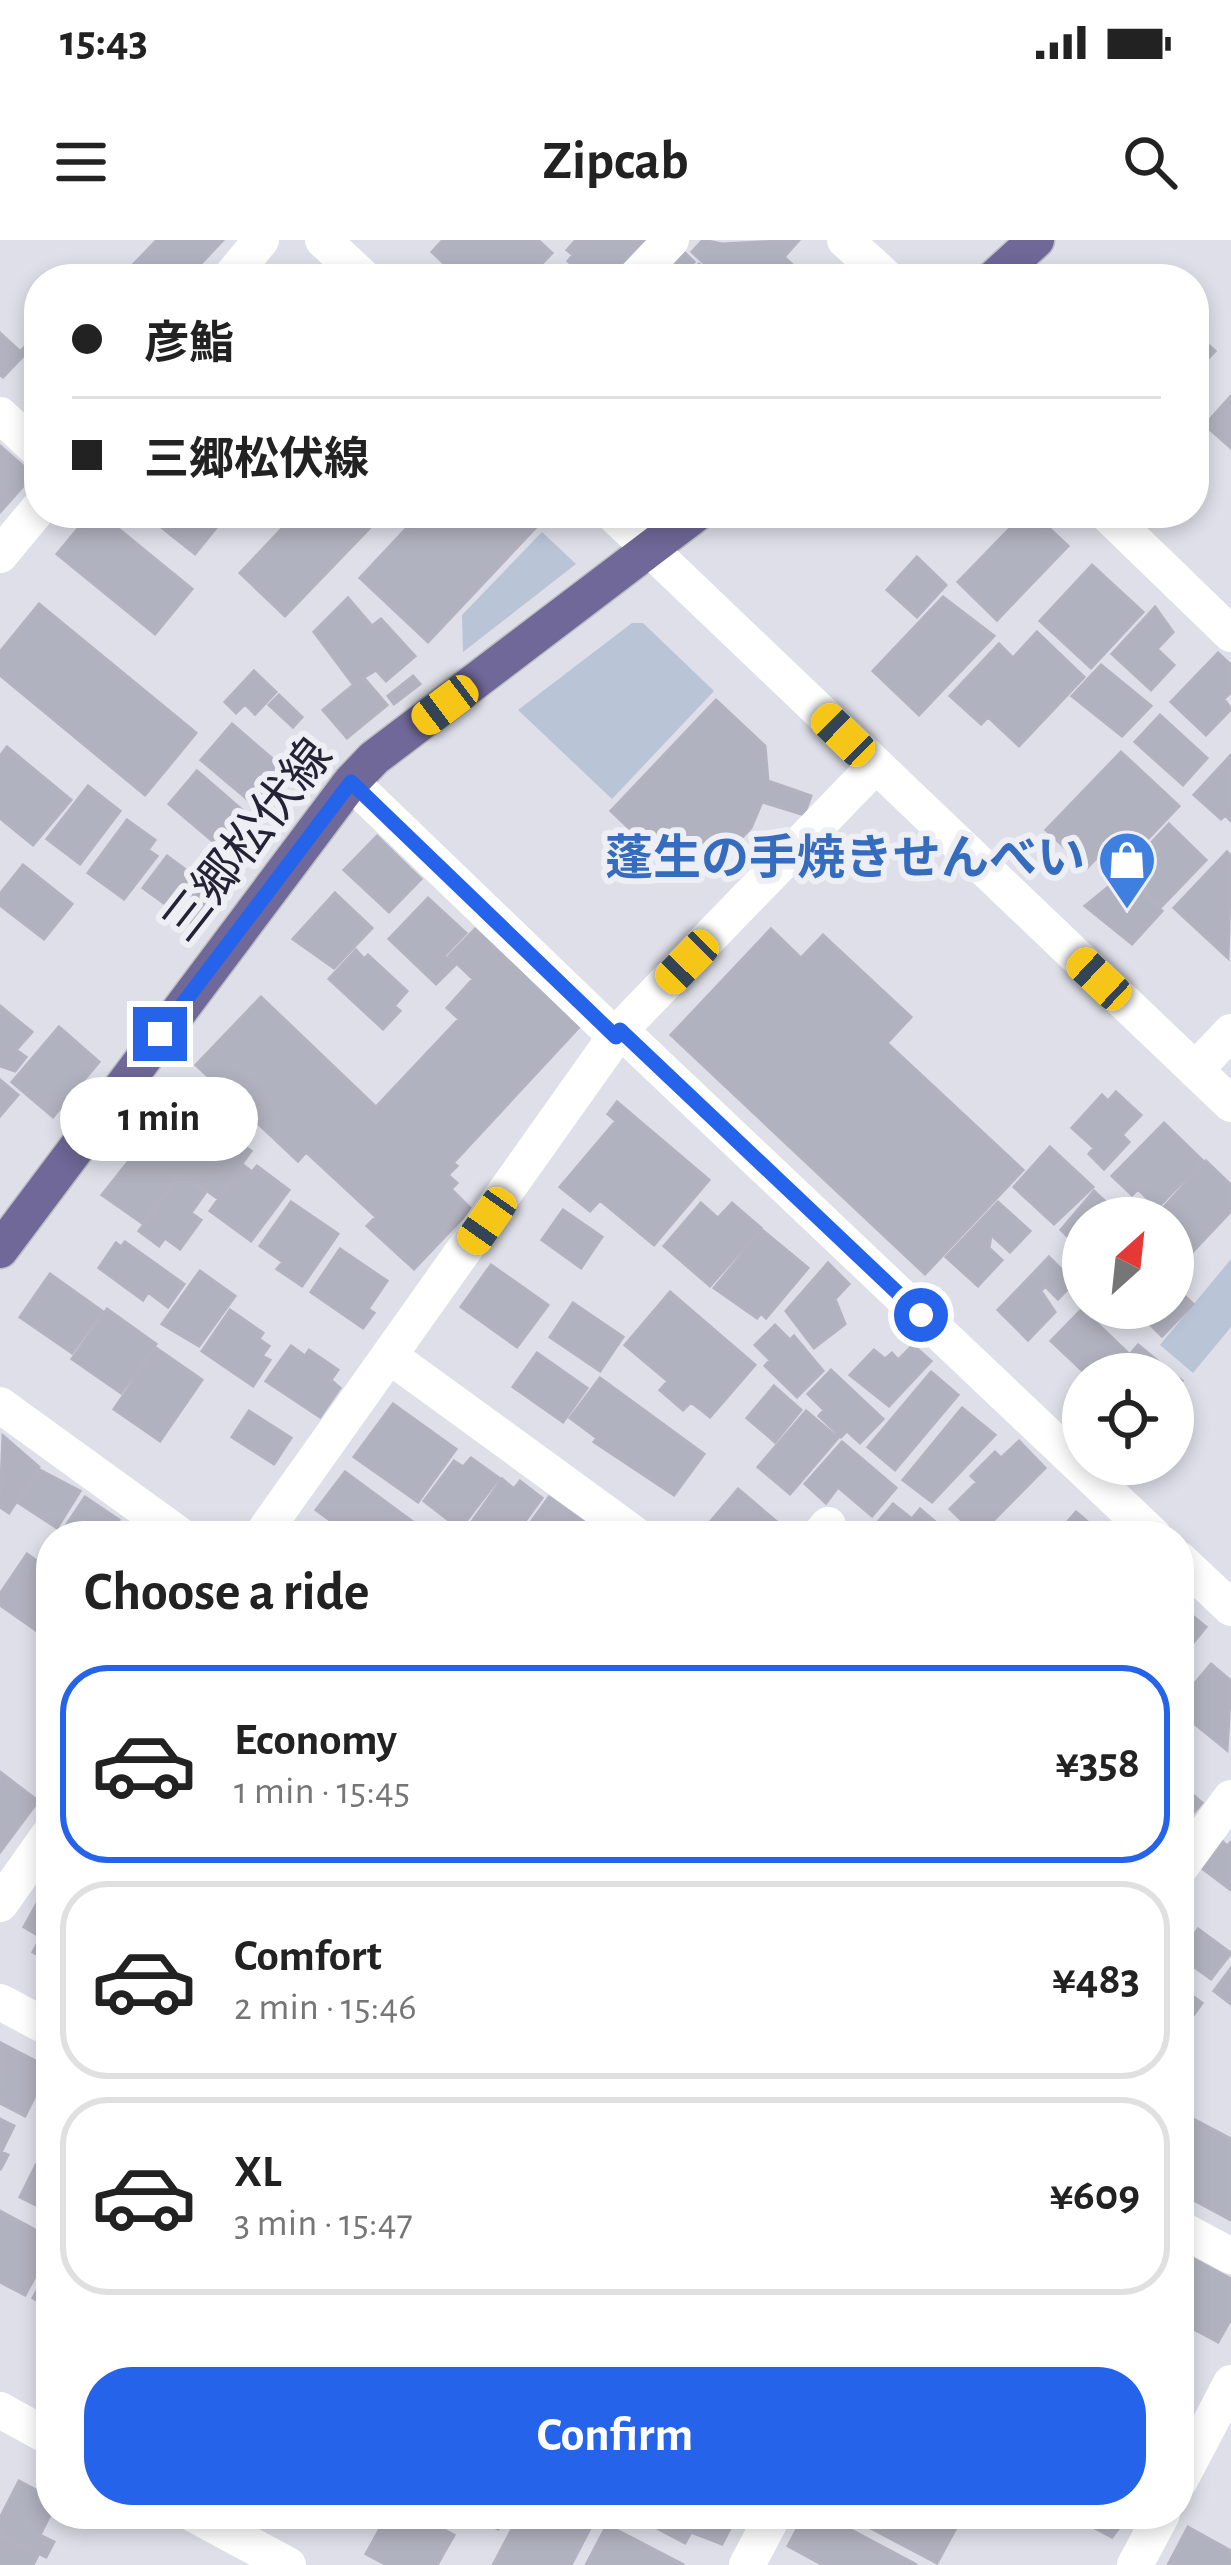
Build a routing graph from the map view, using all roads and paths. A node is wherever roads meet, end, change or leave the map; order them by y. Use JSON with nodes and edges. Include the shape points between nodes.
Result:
{"nodes":[{"id":1,"x":261,"y":240,"type":"edge"},
{"id":2,"x":323,"y":240,"type":"edge"},
{"id":3,"x":671,"y":240,"type":"edge"},
{"id":4,"x":845,"y":240,"type":"edge"},
{"id":5,"x":1036,"y":240,"type":"edge"},
{"id":6,"x":241,"y":264,"type":"edge"},
{"id":7,"x":349,"y":264,"type":"edge"},
{"id":8,"x":648,"y":264,"type":"edge"},
{"id":9,"x":871,"y":264,"type":"edge"},
{"id":10,"x":1010,"y":264,"type":"edge"},
{"id":11,"x":0,"y":415,"type":"edge"},
{"id":12,"x":24,"y":437,"type":"edge"},
{"id":13,"x":24,"y":526,"type":"edge"},
{"id":14,"x":627,"y":528,"type":"edge"},
{"id":15,"x":677,"y":528,"type":"edge"},
{"id":16,"x":1122,"y":528,"type":"edge"},
{"id":17,"x":649,"y":549,"type":"junction"},
{"id":18,"x":0,"y":555,"type":"edge"},
{"id":19,"x":1230,"y":630,"type":"edge"},
{"id":20,"x":875,"y":766,"type":"junction"},
{"id":21,"x":351,"y":782,"type":"junction"},
{"id":22,"x":1231,"y":1032,"type":"edge"},
{"id":23,"x":618,"y":1034,"type":"junction"},
{"id":24,"x":1195,"y":1070,"type":"junction"},
{"id":25,"x":1231,"y":1103,"type":"edge"},
{"id":26,"x":0,"y":1250,"type":"edge"},
{"id":27,"x":391,"y":1357,"type":"junction"},
{"id":28,"x":0,"y":1405,"type":"edge"},
{"id":29,"x":161,"y":1521,"type":"edge"},
{"id":30,"x":272,"y":1521,"type":"edge"},
{"id":31,"x":616,"y":1521,"type":"edge"},
{"id":32,"x":1138,"y":1521,"type":"edge"},
{"id":33,"x":1194,"y":1573,"type":"edge"},
{"id":34,"x":1231,"y":1609,"type":"edge"},
{"id":35,"x":1231,"y":1798,"type":"edge"},
{"id":36,"x":1194,"y":1849,"type":"edge"},
{"id":37,"x":36,"y":1853,"type":"edge"},
{"id":38,"x":0,"y":1904,"type":"edge"},
{"id":39,"x":0,"y":2002,"type":"edge"},
{"id":40,"x":36,"y":2021,"type":"edge"},
{"id":41,"x":1194,"y":2236,"type":"edge"},
{"id":42,"x":1231,"y":2255,"type":"edge"},
{"id":43,"x":1231,"y":2383,"type":"edge"},
{"id":44,"x":0,"y":2410,"type":"edge"},
{"id":45,"x":36,"y":2430,"type":"edge"},
{"id":46,"x":1194,"y":2453,"type":"edge"},
{"id":47,"x":219,"y":2529,"type":"edge"},
{"id":48,"x":766,"y":2529,"type":"edge"},
{"id":49,"x":1154,"y":2529,"type":"edge"},
{"id":50,"x":278,"y":2563,"type":"edge"},
{"id":51,"x":746,"y":2565,"type":"edge"},
{"id":52,"x":1135,"y":2565,"type":"edge"}],
"edges":[{"from":1,"to":6,"type":"street"},
{"from":2,"to":7,"type":"street"},
{"from":3,"to":8,"type":"street"},
{"from":4,"to":9,"type":"street"},
{"from":5,"to":10,"type":"main road"},
{"from":11,"to":12,"type":"street"},
{"from":13,"to":18,"type":"street"},
{"from":14,"to":17,"type":"street"},
{"from":15,"to":17,"type":"main road","name":"三郷松伏線"},
{"from":16,"to":19,"type":"street"},
{"from":17,"to":20,"type":"street"},
{"from":17,"to":21,"type":"main road","name":"三郷松伏線"},
{"from":20,"to":23,"type":"street"},
{"from":20,"to":24,"type":"street"},
{"from":21,"to":23,"type":"street"},
{"from":21,"to":26,"type":"main road","name":"三郷松伏線"},
{"from":22,"to":24,"type":"street"},
{"from":23,"to":27,"type":"street"},
{"from":23,"to":32,"type":"street"},
{"from":24,"to":25,"type":"street"},
{"from":27,"to":30,"type":"street"},
{"from":27,"to":31,"type":"street"},
{"from":28,"to":29,"type":"street"},
{"from":33,"to":34,"type":"street"},
{"from":35,"to":36,"type":"street"},
{"from":37,"to":38,"type":"street"},
{"from":39,"to":40,"type":"street"},
{"from":41,"to":42,"type":"street"},
{"from":43,"to":46,"type":"street"},
{"from":44,"to":45,"type":"street"},
{"from":47,"to":50,"type":"street"},
{"from":48,"to":51,"type":"street"},
{"from":49,"to":52,"type":"street"}]}
